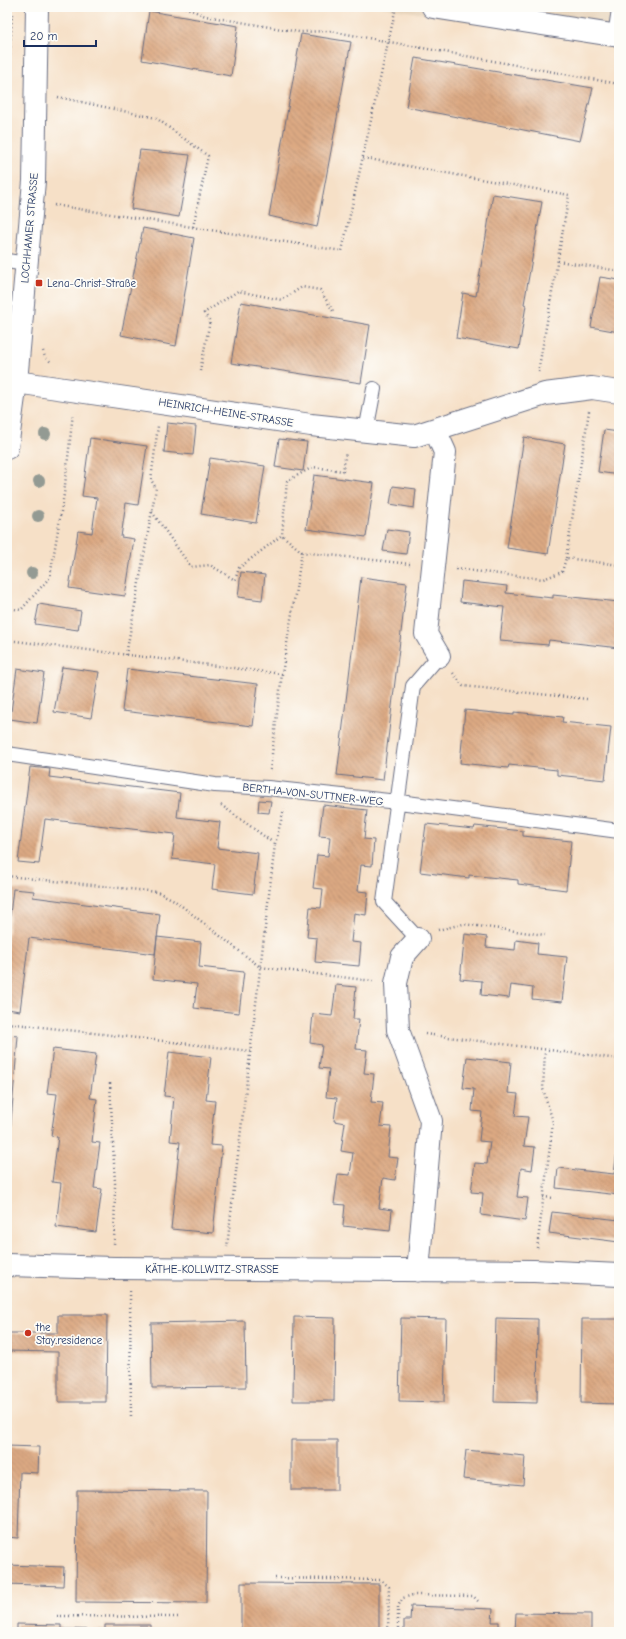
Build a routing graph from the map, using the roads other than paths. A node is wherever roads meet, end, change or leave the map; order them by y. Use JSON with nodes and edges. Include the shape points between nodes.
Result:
{"nodes":[{"id":1,"x":37,"y":7,"type":"edge"},
{"id":2,"x":433,"y":7,"type":"edge"},
{"id":3,"x":619,"y":9,"type":"edge"},
{"id":4,"x":496,"y":12,"type":"edge"},
{"id":5,"x":617,"y":36,"type":"edge"},
{"id":6,"x":16,"y":263,"type":"edge"},
{"id":7,"x":16,"y":382,"type":"junction"},
{"id":8,"x":374,"y":389,"type":"dead end"},
{"id":9,"x":619,"y":392,"type":"edge"},
{"id":10,"x":358,"y":430,"type":"junction"},
{"id":11,"x":435,"y":430,"type":"junction"},
{"id":12,"x":7,"y":448,"type":"edge"},
{"id":13,"x":439,"y":656,"type":"joint"},
{"id":14,"x":7,"y":754,"type":"edge"},
{"id":15,"x":397,"y":802,"type":"junction"},
{"id":16,"x":619,"y":831,"type":"edge"},
{"id":17,"x":418,"y":939,"type":"joint"},
{"id":18,"x":7,"y":1266,"type":"edge"},
{"id":19,"x":418,"y":1271,"type":"junction"},
{"id":20,"x":619,"y":1275,"type":"edge"}],
"edges":[{"from":1,"to":6,"type":"street","name":"LOCHHAMER STRASSE","via":[[37,92],[32,202]]},
{"from":2,"to":4,"type":"street"},
{"from":3,"to":5,"type":"lane"},
{"from":4,"to":5,"type":"street"},
{"from":6,"to":7,"type":"street","name":"LOCHHAMER STRASSE"},
{"from":7,"to":10,"type":"street","name":"HEINRICH-HEINE-STRASSE"},
{"from":7,"to":12,"type":"street","name":"LOCHHAMER STRASSE"},
{"from":8,"to":10,"type":"lane"},
{"from":9,"to":11,"type":"street","name":"HEINRICH-HEINE-STRASSE","via":[[592,388],[545,394]]},
{"from":10,"to":11,"type":"street","name":"HEINRICH-HEINE-STRASSE","via":[[414,436]]},
{"from":11,"to":13,"type":"street","via":[[445,452],[426,634]]},
{"from":13,"to":15,"type":"lane","via":[[413,686]]},
{"from":14,"to":15,"type":"lane","name":"BERTHA-VON-SUTTNER-WEG","via":[[215,785]]},
{"from":15,"to":16,"type":"lane","name":"BERTHA-VON-SUTTNER-WEG"},
{"from":15,"to":17,"type":"lane","via":[[384,902]]},
{"from":17,"to":19,"type":"street","via":[[402,957],[396,983],[398,1030],[431,1121]]},
{"from":18,"to":19,"type":"street","name":"KÄTHE-KOLLWITZ-STRASSE"},
{"from":19,"to":20,"type":"street","name":"KÄTHE-KOLLWITZ-STRASSE","via":[[534,1271]]}]}
